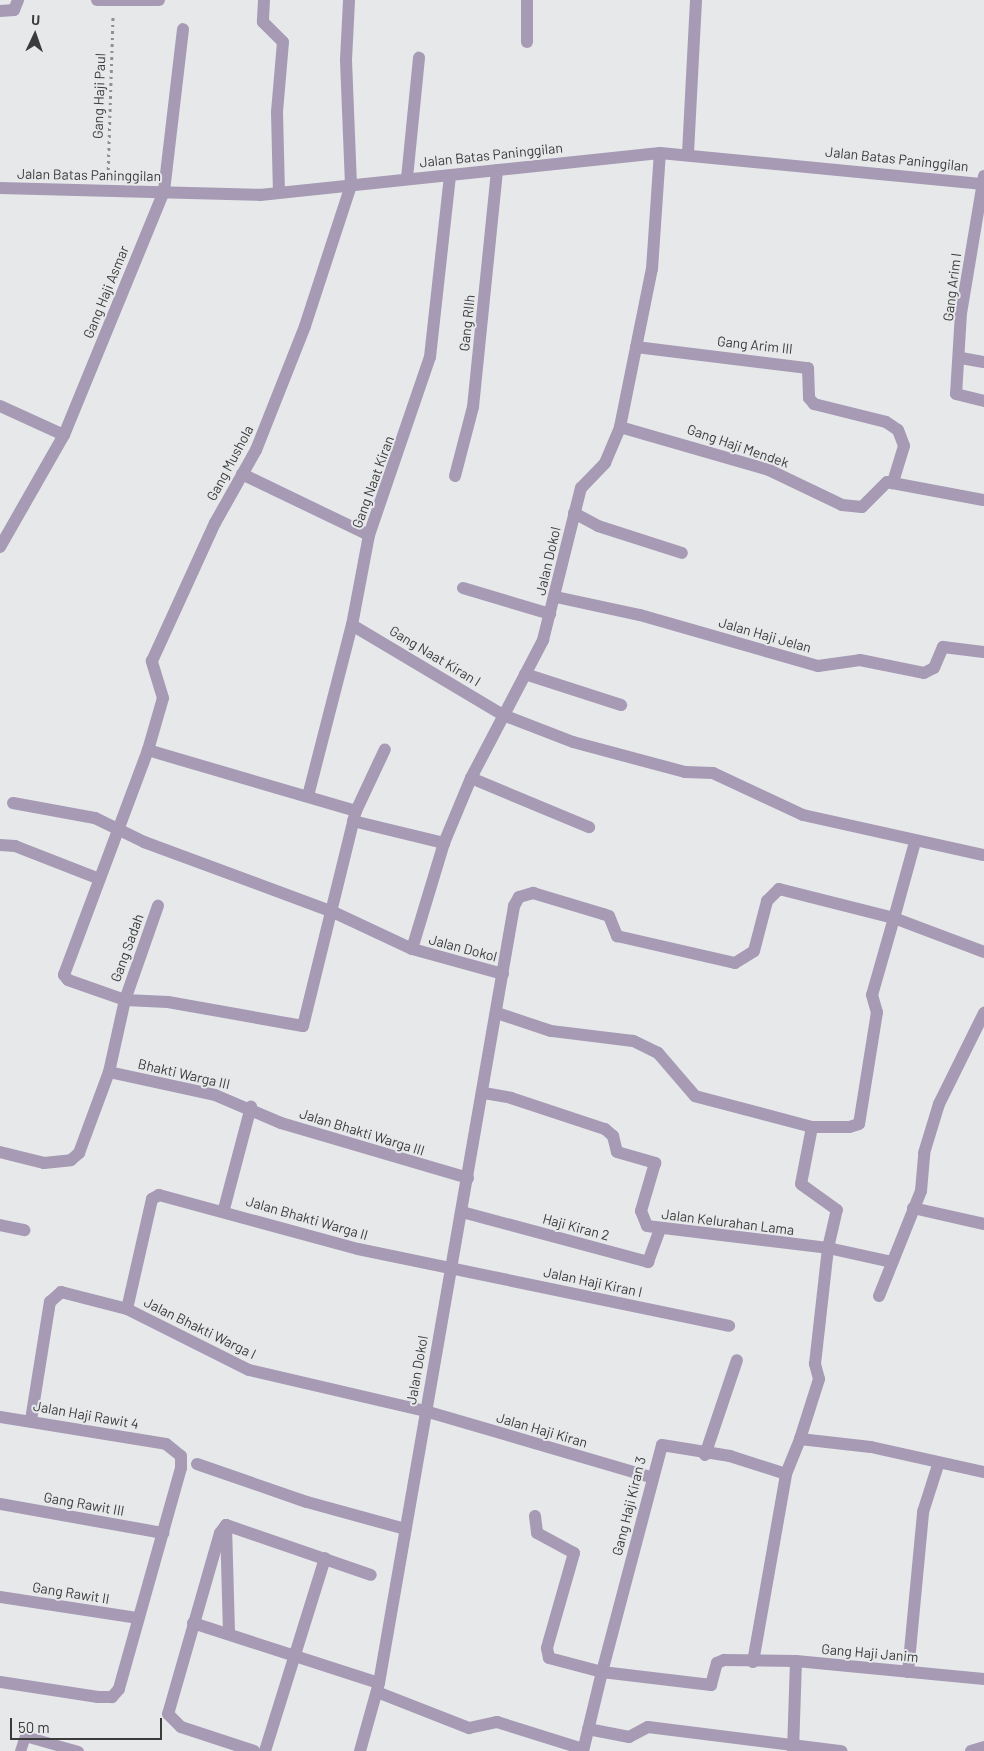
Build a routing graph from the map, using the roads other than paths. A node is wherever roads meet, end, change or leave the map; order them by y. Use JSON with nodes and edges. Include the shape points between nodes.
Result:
{"nodes":[{"id":1,"x":18,"y":0,"type":"edge"},
{"id":2,"x":97,"y":0,"type":"edge"},
{"id":3,"x":159,"y":0,"type":"edge"},
{"id":4,"x":264,"y":0,"type":"edge"},
{"id":5,"x":350,"y":0,"type":"edge"},
{"id":6,"x":527,"y":0,"type":"edge"},
{"id":7,"x":696,"y":0,"type":"edge"},
{"id":8,"x":0,"y":11,"type":"edge"},
{"id":9,"x":182,"y":29,"type":"dead end"},
{"id":10,"x":527,"y":42,"type":"dead end"},
{"id":11,"x":419,"y":58,"type":"dead end"},
{"id":12,"x":660,"y":153,"type":"junction"},
{"id":13,"x":688,"y":153,"type":"junction"},
{"id":14,"x":497,"y":170,"type":"junction"},
{"id":15,"x":450,"y":176,"type":"junction"},
{"id":16,"x":407,"y":178,"type":"junction"},
{"id":17,"x":984,"y":181,"type":"edge"},
{"id":18,"x":351,"y":185,"type":"junction"},
{"id":19,"x":0,"y":188,"type":"edge"},
{"id":20,"x":164,"y":191,"type":"junction"},
{"id":21,"x":279,"y":192,"type":"junction"},
{"id":22,"x":636,"y":347,"type":"junction"},
{"id":23,"x":962,"y":358,"type":"junction"},
{"id":24,"x":984,"y":362,"type":"edge"},
{"id":25,"x":984,"y":402,"type":"edge"},
{"id":26,"x":0,"y":406,"type":"edge"},
{"id":27,"x":620,"y":427,"type":"junction"},
{"id":28,"x":64,"y":434,"type":"junction"},
{"id":29,"x":242,"y":474,"type":"junction"},
{"id":30,"x":454,"y":476,"type":"dead end"},
{"id":31,"x":893,"y":483,"type":"junction"},
{"id":32,"x":984,"y":497,"type":"edge"},
{"id":33,"x":574,"y":513,"type":"junction"},
{"id":34,"x":369,"y":535,"type":"junction"},
{"id":35,"x":0,"y":547,"type":"edge"},
{"id":36,"x":682,"y":553,"type":"dead end"},
{"id":37,"x":463,"y":588,"type":"dead end"},
{"id":38,"x":556,"y":597,"type":"junction"},
{"id":39,"x":550,"y":614,"type":"junction"},
{"id":40,"x":352,"y":625,"type":"junction"},
{"id":41,"x":984,"y":652,"type":"edge"},
{"id":42,"x":526,"y":674,"type":"junction"},
{"id":43,"x":621,"y":705,"type":"dead end"},
{"id":44,"x":503,"y":715,"type":"junction"},
{"id":45,"x":385,"y":749,"type":"dead end"},
{"id":46,"x":148,"y":750,"type":"junction"},
{"id":47,"x":470,"y":778,"type":"junction"},
{"id":48,"x":308,"y":796,"type":"junction"},
{"id":49,"x":13,"y":803,"type":"dead end"},
{"id":50,"x":355,"y":816,"type":"junction"},
{"id":51,"x":116,"y":827,"type":"junction"},
{"id":52,"x":589,"y":827,"type":"dead end"},
{"id":53,"x":916,"y":842,"type":"junction"},
{"id":54,"x":444,"y":843,"type":"junction"},
{"id":55,"x":0,"y":845,"type":"edge"},
{"id":56,"x":984,"y":855,"type":"edge"},
{"id":57,"x":97,"y":878,"type":"junction"},
{"id":58,"x":158,"y":906,"type":"dead end"},
{"id":59,"x":332,"y":911,"type":"junction"},
{"id":60,"x":894,"y":918,"type":"junction"},
{"id":61,"x":412,"y":950,"type":"junction"},
{"id":62,"x":984,"y":952,"type":"edge"},
{"id":63,"x":503,"y":974,"type":"junction"},
{"id":64,"x":124,"y":1000,"type":"junction"},
{"id":65,"x":497,"y":1013,"type":"junction"},
{"id":66,"x":984,"y":1013,"type":"edge"},
{"id":67,"x":109,"y":1072,"type":"junction"},
{"id":68,"x":484,"y":1093,"type":"junction"},
{"id":69,"x":251,"y":1107,"type":"junction"},
{"id":70,"x":812,"y":1127,"type":"junction"},
{"id":71,"x":0,"y":1152,"type":"edge"},
{"id":72,"x":468,"y":1178,"type":"junction"},
{"id":73,"x":913,"y":1208,"type":"junction"},
{"id":74,"x":224,"y":1209,"type":"junction"},
{"id":75,"x":462,"y":1212,"type":"junction"},
{"id":76,"x":984,"y":1224,"type":"edge"},
{"id":77,"x":0,"y":1226,"type":"edge"},
{"id":78,"x":660,"y":1229,"type":"junction"},
{"id":79,"x":24,"y":1230,"type":"dead end"},
{"id":80,"x":828,"y":1248,"type":"junction"},
{"id":81,"x":892,"y":1262,"type":"junction"},
{"id":82,"x":451,"y":1267,"type":"junction"},
{"id":83,"x":879,"y":1296,"type":"dead end"},
{"id":84,"x":127,"y":1309,"type":"junction"},
{"id":85,"x":730,"y":1326,"type":"dead end"},
{"id":86,"x":737,"y":1360,"type":"dead end"},
{"id":87,"x":425,"y":1411,"type":"junction"},
{"id":88,"x":0,"y":1417,"type":"edge"},
{"id":89,"x":31,"y":1420,"type":"junction"},
{"id":90,"x":800,"y":1439,"type":"junction"},
{"id":91,"x":705,"y":1455,"type":"junction"},
{"id":92,"x":197,"y":1464,"type":"dead end"},
{"id":93,"x":938,"y":1465,"type":"junction"},
{"id":94,"x":984,"y":1472,"type":"edge"},
{"id":95,"x":786,"y":1474,"type":"junction"},
{"id":96,"x":650,"y":1477,"type":"junction"},
{"id":97,"x":0,"y":1504,"type":"edge"},
{"id":98,"x":535,"y":1516,"type":"dead end"},
{"id":99,"x":226,"y":1525,"type":"junction"},
{"id":100,"x":406,"y":1529,"type":"junction"},
{"id":101,"x":163,"y":1533,"type":"junction"},
{"id":102,"x":325,"y":1558,"type":"junction"},
{"id":103,"x":371,"y":1575,"type":"dead end"},
{"id":104,"x":0,"y":1597,"type":"edge"},
{"id":105,"x":138,"y":1618,"type":"junction"},
{"id":106,"x":193,"y":1622,"type":"junction"},
{"id":107,"x":229,"y":1634,"type":"junction"},
{"id":108,"x":294,"y":1656,"type":"junction"},
{"id":109,"x":796,"y":1661,"type":"junction"},
{"id":110,"x":753,"y":1662,"type":"junction"},
{"id":111,"x":602,"y":1672,"type":"junction"},
{"id":112,"x":908,"y":1672,"type":"junction"},
{"id":113,"x":984,"y":1678,"type":"edge"},
{"id":114,"x":0,"y":1682,"type":"edge"},
{"id":115,"x":378,"y":1687,"type":"junction"},
{"id":116,"x":588,"y":1728,"type":"junction"},
{"id":117,"x":984,"y":1747,"type":"edge"},
{"id":118,"x":793,"y":1749,"type":"edge"},
{"id":119,"x":583,"y":1750,"type":"edge"},
{"id":120,"x":20,"y":1751,"type":"edge"},
{"id":121,"x":78,"y":1751,"type":"edge"},
{"id":122,"x":254,"y":1751,"type":"edge"},
{"id":123,"x":265,"y":1751,"type":"edge"},
{"id":124,"x":360,"y":1751,"type":"edge"},
{"id":125,"x":842,"y":1751,"type":"edge"},
{"id":126,"x":971,"y":1751,"type":"edge"}],
"edges":[{"from":1,"to":8,"type":"street","via":[[14,10]]},
{"from":2,"to":3,"type":"street"},
{"from":4,"to":21,"type":"street","via":[[263,22],[283,42],[277,112]]},
{"from":5,"to":18,"type":"street","via":[[346,60]]},
{"from":6,"to":10,"type":"street"},
{"from":7,"to":13,"type":"street"},
{"from":9,"to":20,"type":"street","name":"Gang Haji Asmar"},
{"from":11,"to":16,"type":"street"},
{"from":12,"to":13,"type":"street","name":"Jalan Batas Paninggilan"},
{"from":12,"to":14,"type":"street","name":"Jalan Batas Paninggilan"},
{"from":12,"to":22,"type":"street","name":"Jalan Dokol","via":[[652,269]]},
{"from":13,"to":17,"type":"street","name":"Jalan Batas Paninggilan"},
{"from":14,"to":15,"type":"street","name":"Jalan Batas Paninggilan"},
{"from":14,"to":30,"type":"street","name":"Gang RIIh","via":[[473,407]]},
{"from":15,"to":16,"type":"street","name":"Jalan Batas Paninggilan"},
{"from":15,"to":34,"type":"street","name":"Gang Naat Kiran","via":[[430,357]]},
{"from":16,"to":18,"type":"street","name":"Jalan Batas Paninggilan"},
{"from":17,"to":23,"type":"street","name":"Gang Arim I","via":[[962,313]]},
{"from":18,"to":21,"type":"street","name":"Jalan Batas Paninggilan"},
{"from":18,"to":29,"type":"street","name":"Gang Mushola","via":[[293,357],[256,450]]},
{"from":19,"to":20,"type":"street","name":"Jalan Batas Paninggilan"},
{"from":20,"to":21,"type":"street","name":"Jalan Batas Paninggilan"},
{"from":20,"to":28,"type":"street","name":"Gang Haji Asmar"},
{"from":22,"to":27,"type":"street","name":"Jalan Dokol"},
{"from":22,"to":31,"type":"street","name":"Gang Arim III","via":[[808,368],[809,398],[814,404],[886,422],[898,430],[904,446]]},
{"from":23,"to":24,"type":"street"},
{"from":23,"to":25,"type":"street","name":"Gang Arim I","via":[[956,394]]},
{"from":26,"to":28,"type":"street"},
{"from":27,"to":31,"type":"street","name":"Gang Haji Mendek","via":[[769,470],[842,505],[862,507],[873,499],[882,482]]},
{"from":27,"to":33,"type":"street","name":"Jalan Dokol","via":[[605,463],[581,488]]},
{"from":28,"to":35,"type":"street","name":"Gang Haji Asmar"},
{"from":29,"to":34,"type":"street"},
{"from":29,"to":46,"type":"street","name":"Gang Mushola","via":[[152,661],[163,698]]},
{"from":31,"to":32,"type":"street"},
{"from":33,"to":36,"type":"street","via":[[598,526]]},
{"from":33,"to":38,"type":"street","name":"Jalan Dokol"},
{"from":34,"to":40,"type":"street","name":"Gang Naat Kiran"},
{"from":37,"to":39,"type":"street"},
{"from":38,"to":39,"type":"street","name":"Jalan Dokol"},
{"from":38,"to":41,"type":"street","name":"Jalan Haji Jelan","via":[[640,615],[818,666],[860,660],[924,673],[934,668],[943,647]]},
{"from":39,"to":42,"type":"street","name":"Jalan Dokol"},
{"from":40,"to":44,"type":"street","name":"Gang Naat Kiran I"},
{"from":40,"to":48,"type":"street","name":"Gang Naat Kiran"},
{"from":42,"to":43,"type":"street"},
{"from":42,"to":44,"type":"street","name":"Jalan Dokol"},
{"from":44,"to":47,"type":"street","name":"Jalan Dokol"},
{"from":44,"to":53,"type":"street","name":"Gang Naat Kiran I","via":[[642,762],[685,772],[713,773],[803,815]]},
{"from":45,"to":50,"type":"street"},
{"from":46,"to":48,"type":"street"},
{"from":46,"to":51,"type":"street","name":"Gang Mushola"},
{"from":47,"to":52,"type":"street"},
{"from":47,"to":54,"type":"street","name":"Jalan Dokol"},
{"from":48,"to":50,"type":"street"},
{"from":49,"to":51,"type":"street","via":[[72,811]]},
{"from":50,"to":54,"type":"street"},
{"from":50,"to":59,"type":"street"},
{"from":51,"to":57,"type":"street","name":"Gang Mushola"},
{"from":51,"to":59,"type":"street","via":[[144,842]]},
{"from":53,"to":56,"type":"street","name":"Gang Naat Kiran I"},
{"from":53,"to":60,"type":"street"},
{"from":54,"to":61,"type":"street","name":"Jalan Dokol"},
{"from":55,"to":57,"type":"street","via":[[15,846]]},
{"from":57,"to":64,"type":"street","name":"Gang Mushola","via":[[64,974],[68,980]]},
{"from":58,"to":64,"type":"street","name":"Gang Sadah"},
{"from":59,"to":61,"type":"street"},
{"from":59,"to":64,"type":"street","via":[[303,1026],[168,1002]]},
{"from":60,"to":62,"type":"street"},
{"from":60,"to":63,"type":"street","via":[[779,889],[767,901],[754,951],[735,963],[617,936],[609,916],[525,893],[514,906]]},
{"from":60,"to":70,"type":"street","via":[[872,994],[877,1012],[859,1124]]},
{"from":61,"to":63,"type":"street","name":"Jalan Dokol"},
{"from":63,"to":65,"type":"street","name":"Jalan Dokol"},
{"from":64,"to":67,"type":"street","name":"Gang Sadah"},
{"from":65,"to":68,"type":"street","name":"Jalan Dokol"},
{"from":65,"to":70,"type":"street","via":[[551,1031],[633,1041],[658,1053],[695,1096]]},
{"from":66,"to":73,"type":"street","via":[[939,1104],[924,1153],[921,1191]]},
{"from":67,"to":69,"type":"street","name":"Bhakti Warga III"},
{"from":67,"to":71,"type":"street","name":"Gang Sadah","via":[[79,1153],[71,1160],[44,1163]]},
{"from":68,"to":72,"type":"street","name":"Jalan Dokol"},
{"from":68,"to":78,"type":"street","name":"Jalan Kelurahan Lama","via":[[511,1098],[605,1129],[613,1136],[617,1152],[655,1163],[641,1217],[647,1226]]},
{"from":69,"to":72,"type":"street","name":"Jalan Bhakti Warga III","via":[[281,1123]]},
{"from":69,"to":74,"type":"street"},
{"from":70,"to":80,"type":"street","via":[[801,1184],[837,1210]]},
{"from":72,"to":75,"type":"street","name":"Jalan Dokol"},
{"from":73,"to":76,"type":"street"},
{"from":73,"to":81,"type":"street"},
{"from":74,"to":82,"type":"street","name":"Jalan Bhakti Warga II","via":[[358,1249]]},
{"from":74,"to":84,"type":"street","name":"Jalan Bhakti Warga II","via":[[156,1195]]},
{"from":75,"to":78,"type":"street","name":"Haji Kiran 2","via":[[648,1262]]},
{"from":75,"to":82,"type":"street","name":"Jalan Dokol"},
{"from":77,"to":79,"type":"street"},
{"from":78,"to":80,"type":"street","name":"Jalan Kelurahan Lama"},
{"from":80,"to":81,"type":"street","name":"Jalan Kelurahan Lama"},
{"from":80,"to":90,"type":"street","via":[[815,1364],[819,1379]]},
{"from":81,"to":83,"type":"street"},
{"from":82,"to":85,"type":"street","name":"Jalan Haji Kiran I"},
{"from":82,"to":87,"type":"street","name":"Jalan Dokol"},
{"from":84,"to":87,"type":"street","name":"Jalan Bhakti Warga I","via":[[249,1370]]},
{"from":84,"to":89,"type":"street","name":"Jalan Bhakti Warga I","via":[[61,1292],[52,1296]]},
{"from":86,"to":91,"type":"street"},
{"from":87,"to":96,"type":"street","name":"Jalan Haji Kiran"},
{"from":87,"to":100,"type":"street","name":"Jalan Dokol"},
{"from":88,"to":89,"type":"street","name":"Jalan Haji Rawit 4"},
{"from":89,"to":101,"type":"street","name":"Jalan Haji Rawit 4","via":[[166,1444],[181,1456],[181,1468]]},
{"from":90,"to":93,"type":"street","via":[[870,1447]]},
{"from":90,"to":95,"type":"street"},
{"from":91,"to":95,"type":"street","name":"Gang Haji Kiran 3","via":[[730,1456]]},
{"from":91,"to":96,"type":"street","name":"Gang Haji Kiran 3","via":[[665,1443]]},
{"from":92,"to":100,"type":"street","via":[[307,1502]]},
{"from":93,"to":94,"type":"street"},
{"from":93,"to":112,"type":"street","via":[[923,1512]]},
{"from":95,"to":110,"type":"street"},
{"from":96,"to":111,"type":"street","name":"Gang Haji Kiran 3"},
{"from":97,"to":101,"type":"street","name":"Gang Rawit III"},
{"from":98,"to":111,"type":"street","via":[[537,1533],[574,1553],[547,1648],[549,1658]]},
{"from":99,"to":102,"type":"street"},
{"from":99,"to":106,"type":"street","via":[[220,1533]]},
{"from":99,"to":107,"type":"street"},
{"from":100,"to":115,"type":"street","name":"Jalan Dokol"},
{"from":101,"to":105,"type":"street"},
{"from":102,"to":103,"type":"street"},
{"from":102,"to":108,"type":"street"},
{"from":104,"to":105,"type":"street","name":"Gang Rawit II"},
{"from":105,"to":114,"type":"street","via":[[119,1689],[112,1697]]},
{"from":106,"to":107,"type":"street"},
{"from":106,"to":122,"type":"street","via":[[168,1714],[181,1726]]},
{"from":107,"to":108,"type":"street"},
{"from":108,"to":115,"type":"street"},
{"from":108,"to":123,"type":"street"},
{"from":109,"to":110,"type":"street","name":"Gang Haji Janim"},
{"from":109,"to":112,"type":"street","name":"Gang Haji Janim"},
{"from":109,"to":118,"type":"street"},
{"from":110,"to":111,"type":"street","name":"Gang Haji Janim","via":[[718,1661],[711,1685]]},
{"from":111,"to":116,"type":"street","name":"Gang Haji Kiran 3"},
{"from":112,"to":113,"type":"street","name":"Gang Haji Janim"},
{"from":115,"to":119,"type":"street","via":[[469,1728],[497,1722]]},
{"from":115,"to":124,"type":"street","name":"Jalan Dokol"},
{"from":116,"to":118,"type":"street","via":[[629,1737],[648,1727]]},
{"from":116,"to":119,"type":"street","name":"Gang Haji Kiran 3"},
{"from":117,"to":126,"type":"street"},
{"from":118,"to":125,"type":"street"},
{"from":120,"to":121,"type":"lane","via":[[25,1736]]}]}
